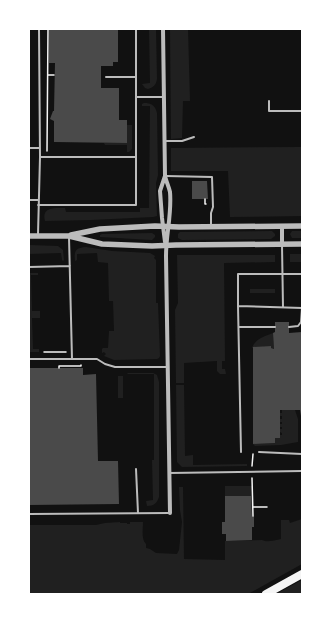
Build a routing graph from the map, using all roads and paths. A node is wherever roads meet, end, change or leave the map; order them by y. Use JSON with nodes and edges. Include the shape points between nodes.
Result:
{"nodes":[{"id":1,"x":39,"y":29,"type":"edge"},
{"id":2,"x":136,"y":29,"type":"edge"},
{"id":3,"x":163,"y":29,"type":"edge"},
{"id":4,"x":48,"y":30,"type":"edge"},
{"id":5,"x":48,"y":75,"type":"junction"},
{"id":6,"x":54,"y":75,"type":"dead end"},
{"id":7,"x":136,"y":76,"type":"junction"},
{"id":8,"x":106,"y":77,"type":"dead end"},
{"id":9,"x":136,"y":97,"type":"junction"},
{"id":10,"x":164,"y":97,"type":"junction"},
{"id":11,"x":268,"y":101,"type":"dead end"},
{"id":12,"x":302,"y":111,"type":"edge"},
{"id":13,"x":47,"y":113,"type":"junction"},
{"id":14,"x":52,"y":115,"type":"dead end"},
{"id":15,"x":194,"y":137,"type":"dead end"},
{"id":16,"x":164,"y":141,"type":"junction"},
{"id":17,"x":29,"y":148,"type":"edge"},
{"id":18,"x":40,"y":148,"type":"junction"},
{"id":19,"x":47,"y":151,"type":"dead end"},
{"id":20,"x":40,"y":157,"type":"junction"},
{"id":21,"x":136,"y":157,"type":"junction"},
{"id":22,"x":164,"y":176,"type":"junction"},
{"id":23,"x":205,"y":199,"type":"dead end"},
{"id":24,"x":29,"y":200,"type":"edge"},
{"id":25,"x":38,"y":200,"type":"junction"},
{"id":26,"x":205,"y":204,"type":"dead end"},
{"id":27,"x":38,"y":205,"type":"junction"},
{"id":28,"x":162,"y":226,"type":"junction"},
{"id":29,"x":169,"y":226,"type":"junction"},
{"id":30,"x":282,"y":226,"type":"junction"},
{"id":31,"x":302,"y":226,"type":"edge"},
{"id":32,"x":211,"y":227,"type":"junction"},
{"id":33,"x":29,"y":236,"type":"edge"},
{"id":34,"x":38,"y":236,"type":"junction"},
{"id":35,"x":69,"y":236,"type":"junction"},
{"id":36,"x":282,"y":244,"type":"junction"},
{"id":37,"x":302,"y":244,"type":"edge"},
{"id":38,"x":166,"y":246,"type":"junction"},
{"id":39,"x":70,"y":266,"type":"junction"},
{"id":40,"x":29,"y":267,"type":"edge"},
{"id":41,"x":283,"y":274,"type":"junction"},
{"id":42,"x":302,"y":274,"type":"edge"},
{"id":43,"x":238,"y":306,"type":"junction"},
{"id":44,"x":283,"y":307,"type":"junction"},
{"id":45,"x":302,"y":308,"type":"edge"},
{"id":46,"x":238,"y":327,"type":"junction"},
{"id":47,"x":275,"y":327,"type":"dead end"},
{"id":48,"x":289,"y":327,"type":"dead end"},
{"id":49,"x":46,"y":352,"type":"dead end"},
{"id":50,"x":67,"y":352,"type":"dead end"},
{"id":51,"x":29,"y":359,"type":"edge"},
{"id":52,"x":72,"y":359,"type":"junction"},
{"id":53,"x":82,"y":366,"type":"dead end"},
{"id":54,"x":168,"y":366,"type":"junction"},
{"id":55,"x":59,"y":368,"type":"dead end"},
{"id":56,"x":241,"y":452,"type":"dead end"},
{"id":57,"x":259,"y":452,"type":"joint"},
{"id":58,"x":302,"y":454,"type":"edge"},
{"id":59,"x":136,"y":469,"type":"dead end"},
{"id":60,"x":302,"y":471,"type":"edge"},
{"id":61,"x":252,"y":472,"type":"junction"},
{"id":62,"x":169,"y":473,"type":"junction"},
{"id":63,"x":252,"y":478,"type":"dead end"},
{"id":64,"x":253,"y":507,"type":"junction"},
{"id":65,"x":267,"y":507,"type":"dead end"},
{"id":66,"x":138,"y":513,"type":"junction"},
{"id":67,"x":170,"y":513,"type":"joint"},
{"id":68,"x":29,"y":514,"type":"edge"},
{"id":69,"x":253,"y":516,"type":"dead end"},
{"id":70,"x":302,"y":574,"type":"edge"},
{"id":71,"x":266,"y":594,"type":"edge"}],
"edges":[{"from":1,"to":18,"type":"lane"},
{"from":2,"to":7,"type":"lane"},
{"from":3,"to":10,"type":"street"},
{"from":4,"to":5,"type":"path"},
{"from":5,"to":6,"type":"path"},
{"from":5,"to":13,"type":"path"},
{"from":7,"to":8,"type":"lane"},
{"from":7,"to":9,"type":"lane"},
{"from":9,"to":10,"type":"lane"},
{"from":9,"to":21,"type":"lane"},
{"from":10,"to":16,"type":"street"},
{"from":11,"to":12,"type":"lane","via":[[269,111]]},
{"from":13,"to":14,"type":"path"},
{"from":13,"to":19,"type":"path"},
{"from":15,"to":16,"type":"lane","via":[[182,141]]},
{"from":16,"to":22,"type":"street"},
{"from":17,"to":18,"type":"lane"},
{"from":18,"to":20,"type":"lane"},
{"from":20,"to":21,"type":"lane"},
{"from":20,"to":25,"type":"lane"},
{"from":21,"to":27,"type":"lane","via":[[136,205]]},
{"from":22,"to":28,"type":"street","via":[[160,191]]},
{"from":22,"to":29,"type":"street","via":[[170,190]]},
{"from":22,"to":32,"type":"lane","via":[[212,177]]},
{"from":23,"to":26,"type":"path"},
{"from":24,"to":25,"type":"lane"},
{"from":25,"to":27,"type":"lane"},
{"from":27,"to":34,"type":"lane"},
{"from":28,"to":29,"type":"street"},
{"from":28,"to":35,"type":"street","via":[[100,228]]},
{"from":28,"to":38,"type":"street"},
{"from":29,"to":32,"type":"street"},
{"from":29,"to":38,"type":"street"},
{"from":30,"to":31,"type":"street"},
{"from":30,"to":32,"type":"street"},
{"from":30,"to":36,"type":"street"},
{"from":33,"to":34,"type":"street"},
{"from":34,"to":35,"type":"street"},
{"from":35,"to":38,"type":"street","via":[[102,244]]},
{"from":35,"to":39,"type":"lane"},
{"from":36,"to":37,"type":"street"},
{"from":36,"to":38,"type":"street"},
{"from":36,"to":41,"type":"lane"},
{"from":38,"to":54,"type":"street"},
{"from":39,"to":40,"type":"lane"},
{"from":39,"to":52,"type":"lane"},
{"from":41,"to":42,"type":"lane"},
{"from":41,"to":43,"type":"lane","via":[[238,274]]},
{"from":41,"to":44,"type":"lane"},
{"from":43,"to":44,"type":"lane"},
{"from":43,"to":46,"type":"lane"},
{"from":44,"to":45,"type":"lane"},
{"from":45,"to":48,"type":"lane","via":[[302,322],[298,326]]},
{"from":46,"to":47,"type":"lane"},
{"from":46,"to":56,"type":"lane"},
{"from":49,"to":50,"type":"path"},
{"from":51,"to":52,"type":"lane"},
{"from":52,"to":54,"type":"lane","via":[[97,359],[115,367]]},
{"from":53,"to":55,"type":"path"},
{"from":54,"to":62,"type":"street"},
{"from":57,"to":58,"type":"lane"},
{"from":57,"to":61,"type":"path","via":[[253,452]]},
{"from":59,"to":66,"type":"lane"},
{"from":60,"to":61,"type":"lane"},
{"from":61,"to":62,"type":"lane"},
{"from":62,"to":67,"type":"street"},
{"from":63,"to":64,"type":"path"},
{"from":64,"to":65,"type":"path"},
{"from":64,"to":69,"type":"path"},
{"from":66,"to":67,"type":"lane"},
{"from":66,"to":68,"type":"lane"},
{"from":70,"to":71,"type":"highway"}]}
